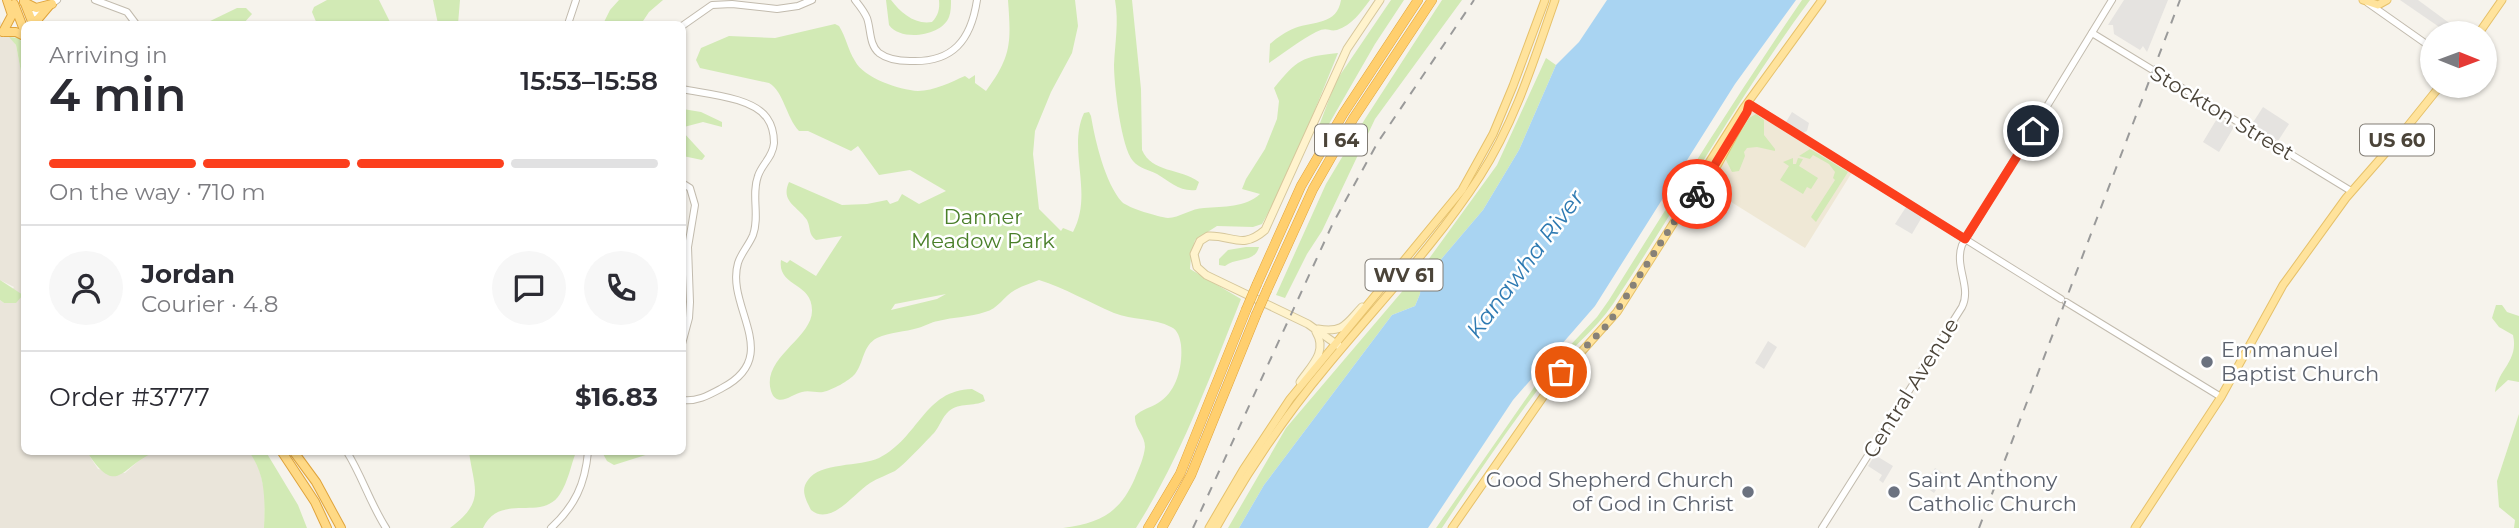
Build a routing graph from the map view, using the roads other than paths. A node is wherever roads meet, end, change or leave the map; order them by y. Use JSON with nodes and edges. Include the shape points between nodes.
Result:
{"nodes":[{"id":1,"x":16,"y":0,"type":"edge"},
{"id":2,"x":95,"y":0,"type":"edge"},
{"id":3,"x":576,"y":0,"type":"edge"},
{"id":4,"x":812,"y":0,"type":"edge"},
{"id":5,"x":855,"y":0,"type":"edge"},
{"id":6,"x":977,"y":0,"type":"edge"},
{"id":7,"x":1380,"y":0,"type":"edge"},
{"id":8,"x":1418,"y":0,"type":"edge"},
{"id":9,"x":1432,"y":0,"type":"edge"},
{"id":10,"x":1545,"y":0,"type":"edge"},
{"id":11,"x":1555,"y":0,"type":"edge"},
{"id":12,"x":1822,"y":0,"type":"edge"},
{"id":13,"x":2112,"y":0,"type":"edge"},
{"id":14,"x":2387,"y":0,"type":"edge"},
{"id":15,"x":2502,"y":0,"type":"edge"},
{"id":16,"x":54,"y":2,"type":"edge"},
{"id":17,"x":2366,"y":2,"type":"edge"},
{"id":18,"x":29,"y":15,"type":"junction"},
{"id":19,"x":2390,"y":19,"type":"junction"},
{"id":20,"x":22,"y":21,"type":"edge"},
{"id":21,"x":33,"y":21,"type":"edge"},
{"id":22,"x":37,"y":21,"type":"edge"},
{"id":23,"x":134,"y":21,"type":"edge"},
{"id":24,"x":569,"y":21,"type":"edge"},
{"id":25,"x":2487,"y":21,"type":"edge"},
{"id":26,"x":686,"y":23,"type":"edge"},
{"id":27,"x":21,"y":27,"type":"edge"},
{"id":28,"x":2,"y":33,"type":"edge"},
{"id":29,"x":2092,"y":33,"type":"junction"},
{"id":30,"x":21,"y":34,"type":"edge"},
{"id":31,"x":2420,"y":40,"type":"edge"},
{"id":32,"x":686,"y":90,"type":"edge"},
{"id":33,"x":2430,"y":98,"type":"edge"},
{"id":34,"x":1749,"y":104,"type":"junction"},
{"id":35,"x":686,"y":186,"type":"edge"},
{"id":36,"x":2351,"y":191,"type":"junction"},
{"id":37,"x":1965,"y":239,"type":"junction"},
{"id":38,"x":1382,"y":288,"type":"junction"},
{"id":39,"x":1314,"y":328,"type":"junction"},
{"id":40,"x":686,"y":329,"type":"edge"},
{"id":41,"x":1339,"y":346,"type":"junction"},
{"id":42,"x":2221,"y":397,"type":"junction"},
{"id":43,"x":1290,"y":399,"type":"junction"},
{"id":44,"x":686,"y":400,"type":"edge"},
{"id":45,"x":284,"y":455,"type":"edge"},
{"id":46,"x":296,"y":455,"type":"edge"},
{"id":47,"x":349,"y":455,"type":"edge"},
{"id":48,"x":588,"y":455,"type":"edge"},
{"id":49,"x":1163,"y":527,"type":"edge"},
{"id":50,"x":327,"y":528,"type":"edge"},
{"id":51,"x":341,"y":528,"type":"edge"},
{"id":52,"x":386,"y":528,"type":"edge"},
{"id":53,"x":551,"y":528,"type":"edge"},
{"id":54,"x":1148,"y":528,"type":"edge"},
{"id":55,"x":1209,"y":528,"type":"edge"},
{"id":56,"x":1216,"y":528,"type":"edge"},
{"id":57,"x":1452,"y":528,"type":"edge"},
{"id":58,"x":1822,"y":528,"type":"edge"},
{"id":59,"x":2135,"y":528,"type":"edge"}],
"edges":[{"from":1,"to":16,"type":"highway","via":[[36,8]]},
{"from":1,"to":18,"type":"highway"},
{"from":1,"to":20,"type":"highway"},
{"from":1,"to":28,"type":"highway"},
{"from":2,"to":23,"type":"street","via":[[127,12]]},
{"from":3,"to":24,"type":"street"},
{"from":4,"to":26,"type":"street","via":[[788,8],[712,5]]},
{"from":5,"to":6,"type":"street","via":[[877,51],[913,62],[936,59],[957,47],[968,34]]},
{"from":7,"to":39,"type":"main road","via":[[1347,49],[1265,230],[1242,241],[1208,236],[1194,254],[1197,267],[1206,275]]},
{"from":8,"to":54,"type":"highway","number":"I 64","bridge":true,"via":[[1301,186],[1245,310],[1180,474]]},
{"from":9,"to":49,"type":"highway","number":"I 64","bridge":true,"via":[[1313,189],[1191,475]]},
{"from":10,"to":38,"type":"main road","number":"WV 61","via":[[1474,171],[1440,220]]},
{"from":11,"to":41,"type":"main road","number":"WV 61","via":[[1521,95],[1482,174],[1431,242]]},
{"from":12,"to":34,"type":"main road"},
{"from":13,"to":29,"type":"street"},
{"from":14,"to":17,"type":"main road","via":[[2378,5]]},
{"from":14,"to":19,"type":"street","via":[[2385,11]]},
{"from":15,"to":25,"type":"main road"},
{"from":16,"to":18,"type":"street"},
{"from":16,"to":22,"type":"highway"},
{"from":17,"to":19,"type":"street"},
{"from":18,"to":21,"type":"highway"},
{"from":19,"to":31,"type":"street"},
{"from":27,"to":28,"type":"main road"},
{"from":28,"to":30,"type":"highway"},
{"from":29,"to":36,"type":"street","name":"Stockton Street"},
{"from":29,"to":37,"type":"street"},
{"from":32,"to":44,"type":"street","via":[[750,105],[767,118],[774,145],[758,175],[754,232],[736,272],[750,332],[748,362],[726,386]]},
{"from":33,"to":36,"type":"main road","number":"US 60"},
{"from":34,"to":37,"type":"street"},
{"from":34,"to":57,"type":"main road","via":[[1704,185],[1678,216],[1609,323],[1550,387]]},
{"from":35,"to":40,"type":"street","via":[[695,205],[688,247]]},
{"from":36,"to":42,"type":"main road","number":"US 60","via":[[2283,285]]},
{"from":37,"to":42,"type":"street"},
{"from":37,"to":58,"type":"street","name":"Central Avenue","via":[[1959,258],[1964,303]]},
{"from":38,"to":39,"type":"main road","via":[[1343,327],[1334,331]]},
{"from":38,"to":41,"type":"main road","number":"WV 61"},
{"from":39,"to":41,"type":"main road"},
{"from":39,"to":43,"type":"main road","via":[[1321,351]]},
{"from":41,"to":43,"type":"main road","number":"WV 61"},
{"from":41,"to":56,"type":"main road","number":"WV 61","via":[[1281,424]]},
{"from":42,"to":59,"type":"main road","number":"US 60"},
{"from":43,"to":55,"type":"main road","number":"WV 61"},
{"from":45,"to":50,"type":"highway"},
{"from":46,"to":51,"type":"highway"},
{"from":47,"to":52,"type":"street"},
{"from":48,"to":53,"type":"street","via":[[581,489]]}]}
